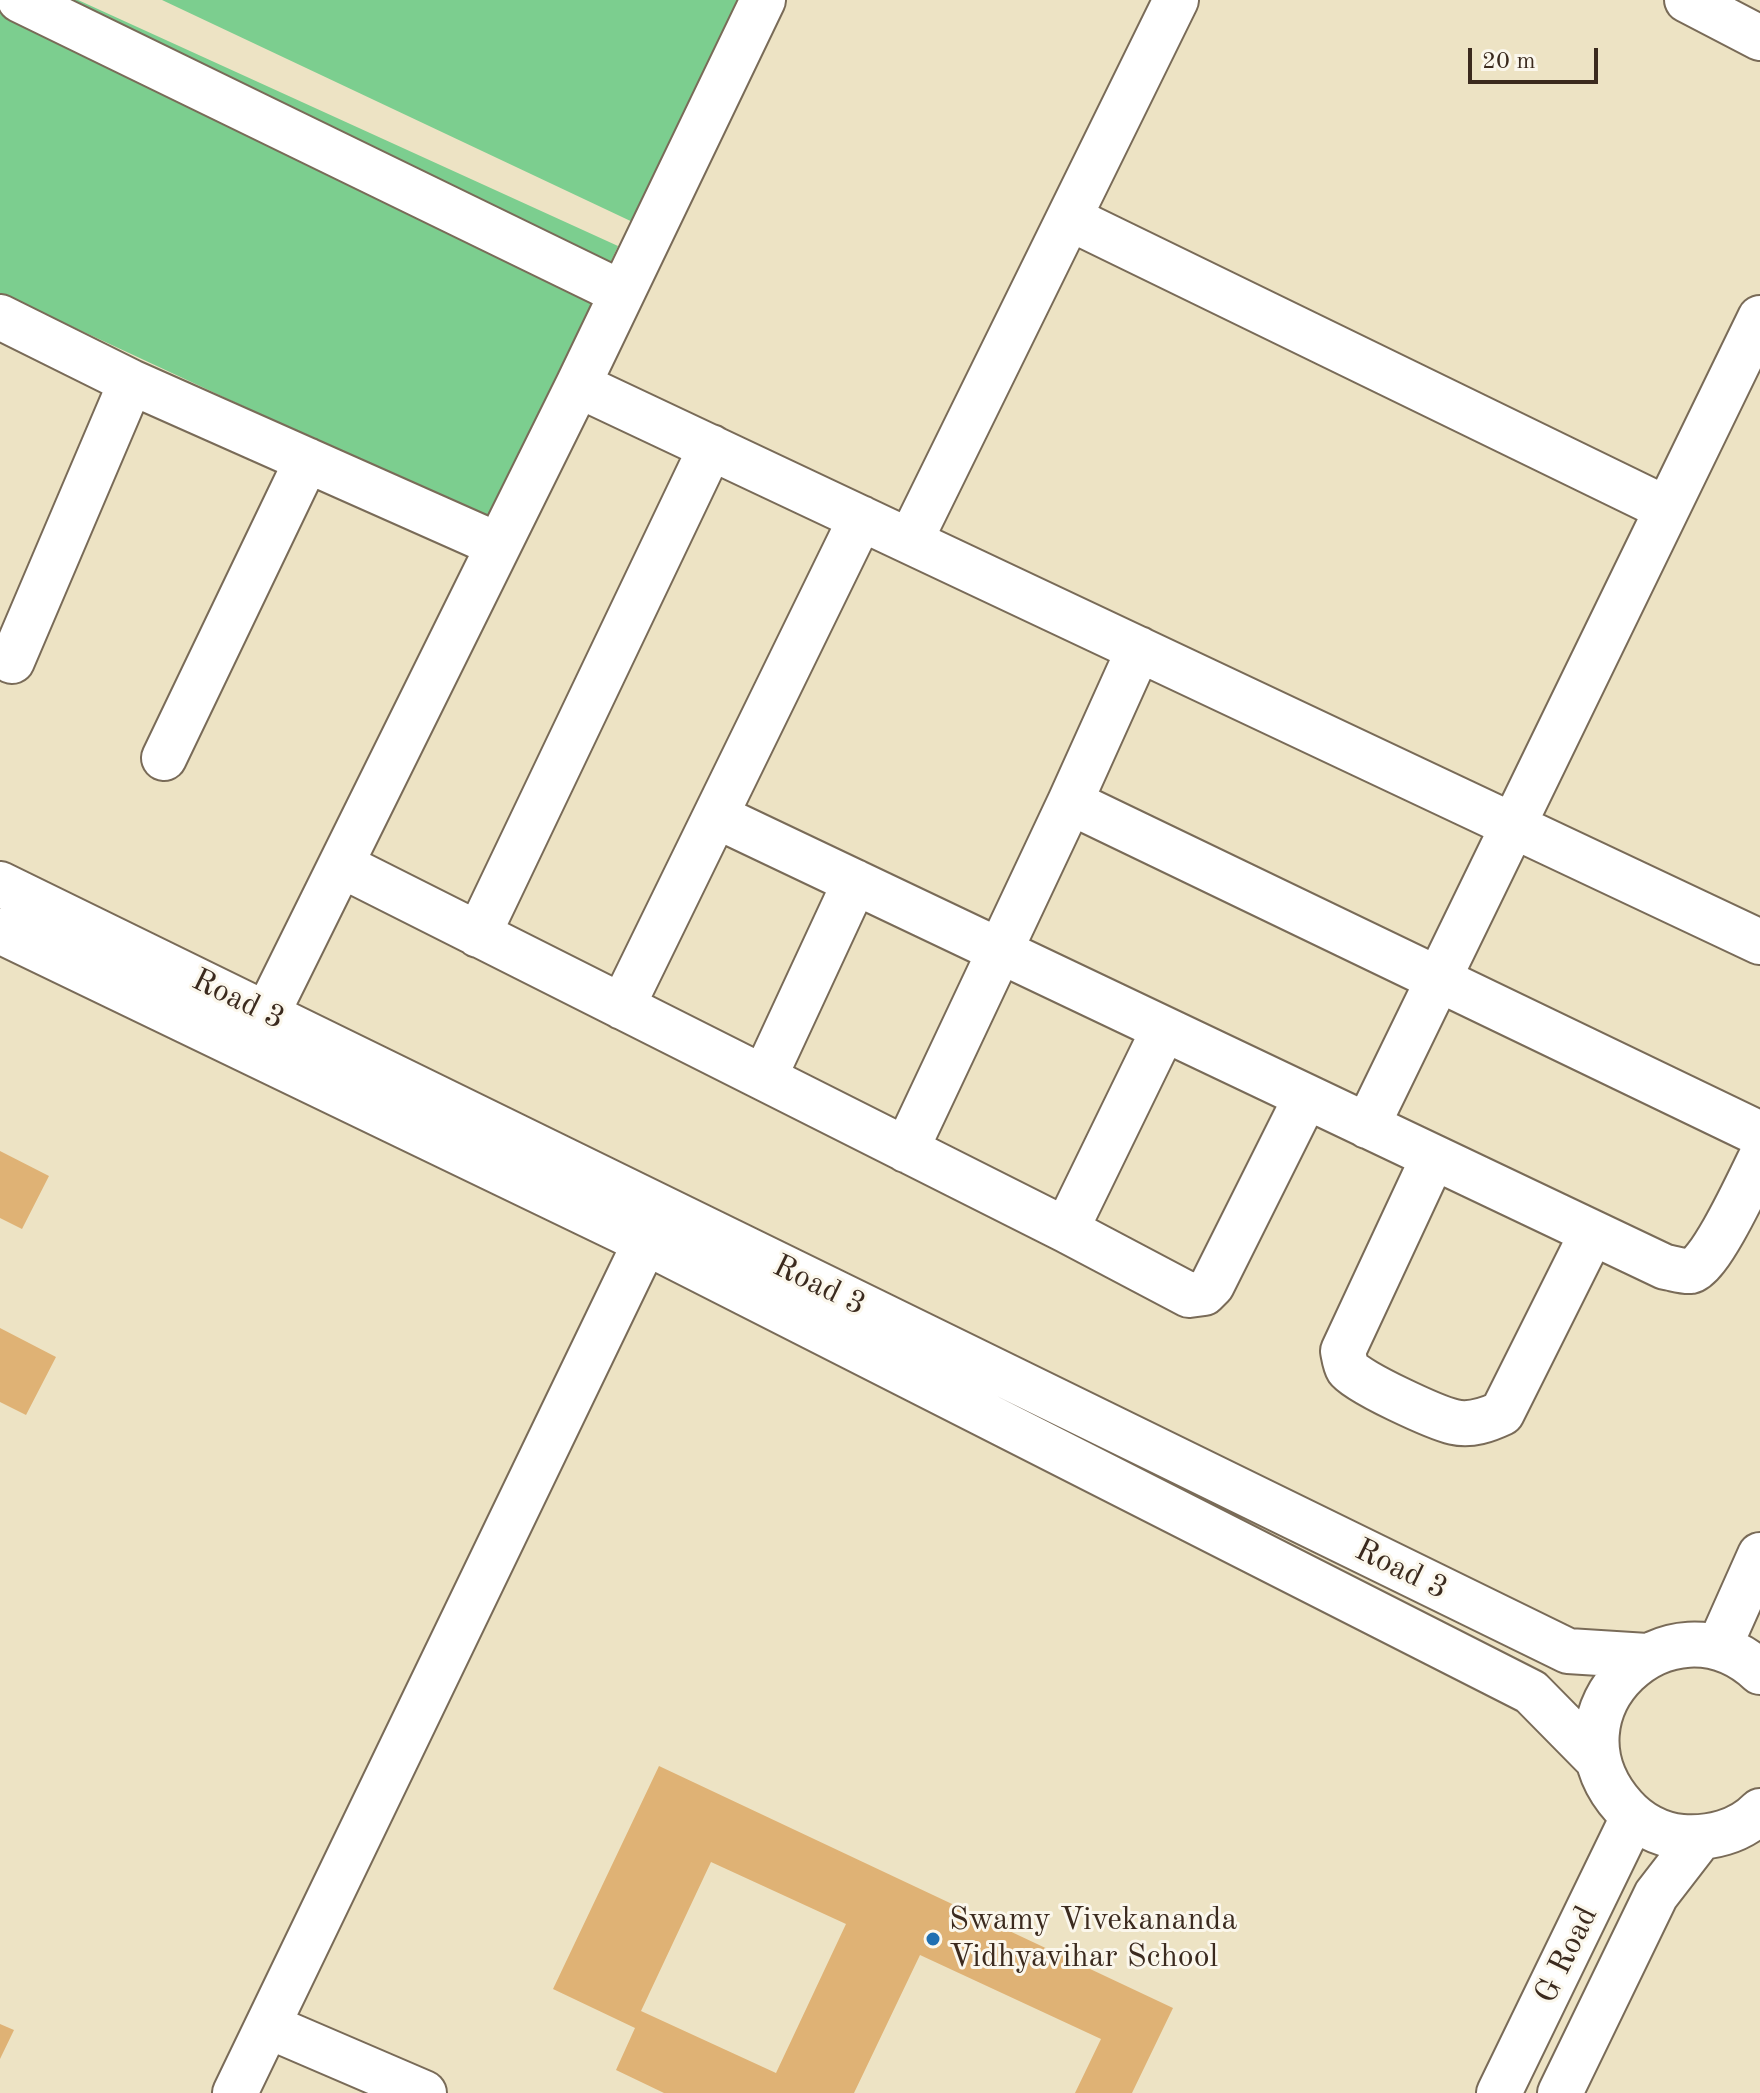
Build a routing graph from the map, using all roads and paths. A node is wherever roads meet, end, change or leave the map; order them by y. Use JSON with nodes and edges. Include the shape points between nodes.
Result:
{"nodes":[{"id":1,"x":20,"y":0,"type":"edge"},
{"id":2,"x":763,"y":0,"type":"edge"},
{"id":3,"x":1176,"y":0,"type":"edge"},
{"id":4,"x":1687,"y":0,"type":"edge"},
{"id":5,"x":1760,"y":38,"type":"edge"},
{"id":6,"x":1069,"y":218,"type":"junction"},
{"id":7,"x":622,"y":293,"type":"junction"},
{"id":8,"x":0,"y":317,"type":"edge"},
{"id":9,"x":1760,"y":318,"type":"edge"},
{"id":10,"x":131,"y":382,"type":"junction"},
{"id":11,"x":578,"y":385,"type":"junction"},
{"id":12,"x":711,"y":447,"type":"junction"},
{"id":13,"x":307,"y":460,"type":"junction"},
{"id":14,"x":1667,"y":509,"type":"junction"},
{"id":15,"x":861,"y":518,"type":"junction"},
{"id":16,"x":910,"y":541,"type":"junction"},
{"id":17,"x":498,"y":545,"type":"junction"},
{"id":18,"x":1139,"y":649,"type":"junction"},
{"id":19,"x":12,"y":661,"type":"dead end"},
{"id":20,"x":164,"y":758,"type":"dead end"},
{"id":21,"x":1070,"y":802,"type":"junction"},
{"id":22,"x":716,"y":816,"type":"junction"},
{"id":23,"x":1513,"y":825,"type":"junction"},
{"id":24,"x":341,"y":865,"type":"junction"},
{"id":25,"x":855,"y":882,"type":"junction"},
{"id":26,"x":0,"y":884,"type":"edge"},
{"id":27,"x":0,"y":931,"type":"edge"},
{"id":28,"x":478,"y":935,"type":"junction"},
{"id":29,"x":1760,"y":942,"type":"edge"},
{"id":30,"x":999,"y":951,"type":"junction"},
{"id":31,"x":1439,"y":978,"type":"junction"},
{"id":32,"x":622,"y":1007,"type":"junction"},
{"id":33,"x":1164,"y":1029,"type":"junction"},
{"id":34,"x":257,"y":1034,"type":"junction"},
{"id":35,"x":764,"y":1078,"type":"junction"},
{"id":36,"x":1306,"y":1097,"type":"junction"},
{"id":37,"x":1367,"y":1126,"type":"junction"},
{"id":38,"x":1760,"y":1134,"type":"edge"},
{"id":39,"x":906,"y":1150,"type":"junction"},
{"id":40,"x":1433,"y":1158,"type":"junction"},
{"id":41,"x":1760,"y":1159,"type":"edge"},
{"id":42,"x":654,"y":1226,"type":"junction"},
{"id":43,"x":1066,"y":1230,"type":"junction"},
{"id":44,"x":1592,"y":1233,"type":"junction"},
{"id":45,"x":1760,"y":1555,"type":"edge"},
{"id":46,"x":1719,"y":1647,"type":"junction"},
{"id":47,"x":1647,"y":1656,"type":"junction"},
{"id":48,"x":1760,"y":1672,"type":"edge"},
{"id":49,"x":1598,"y":1760,"type":"junction"},
{"id":50,"x":1759,"y":1815,"type":"edge"},
{"id":51,"x":1633,"y":1817,"type":"junction"},
{"id":52,"x":1700,"y":1838,"type":"junction"},
{"id":53,"x":268,"y":2026,"type":"junction"},
{"id":54,"x":235,"y":2093,"type":"edge"},
{"id":55,"x":424,"y":2093,"type":"edge"},
{"id":56,"x":1499,"y":2093,"type":"edge"},
{"id":57,"x":1560,"y":2093,"type":"edge"}],
"edges":[{"from":1,"to":7,"type":"street"},
{"from":2,"to":7,"type":"street"},
{"from":3,"to":6,"type":"street"},
{"from":4,"to":5,"type":"street"},
{"from":6,"to":14,"type":"street"},
{"from":6,"to":16,"type":"street"},
{"from":7,"to":11,"type":"street"},
{"from":8,"to":10,"type":"street"},
{"from":9,"to":14,"type":"street"},
{"from":10,"to":13,"type":"street"},
{"from":10,"to":19,"type":"street"},
{"from":11,"to":12,"type":"street"},
{"from":11,"to":17,"type":"street"},
{"from":12,"to":15,"type":"street"},
{"from":12,"to":28,"type":"street"},
{"from":13,"to":17,"type":"street"},
{"from":13,"to":20,"type":"street"},
{"from":14,"to":23,"type":"street"},
{"from":15,"to":16,"type":"street"},
{"from":15,"to":22,"type":"street"},
{"from":16,"to":18,"type":"street"},
{"from":17,"to":24,"type":"street"},
{"from":18,"to":21,"type":"street"},
{"from":18,"to":23,"type":"street"},
{"from":21,"to":30,"type":"street"},
{"from":21,"to":31,"type":"street"},
{"from":22,"to":25,"type":"street"},
{"from":22,"to":32,"type":"street"},
{"from":23,"to":29,"type":"street"},
{"from":23,"to":31,"type":"street"},
{"from":24,"to":28,"type":"street"},
{"from":24,"to":34,"type":"street"},
{"from":25,"to":30,"type":"street"},
{"from":25,"to":35,"type":"street"},
{"from":26,"to":34,"type":"street","name":"Road 3"},
{"from":27,"to":34,"type":"street","name":"Road 3"},
{"from":28,"to":32,"type":"street"},
{"from":30,"to":33,"type":"street"},
{"from":30,"to":39,"type":"street"},
{"from":31,"to":37,"type":"street"},
{"from":31,"to":38,"type":"street"},
{"from":32,"to":35,"type":"street"},
{"from":33,"to":36,"type":"street"},
{"from":33,"to":43,"type":"street"},
{"from":34,"to":42,"type":"street","name":"Road 3"},
{"from":35,"to":39,"type":"street"},
{"from":36,"to":37,"type":"street"},
{"from":36,"to":43,"type":"street","via":[[1204,1293],[1189,1295]]},
{"from":37,"to":40,"type":"street"},
{"from":39,"to":43,"type":"street"},
{"from":40,"to":44,"type":"street"},
{"from":40,"to":44,"type":"street","via":[[1343,1351],[1346,1367],[1356,1377],[1427,1412],[1456,1422],[1483,1422],[1502,1413]]},
{"from":41,"to":44,"type":"street","via":[[1713,1249],[1691,1271],[1665,1267]]},
{"from":42,"to":47,"type":"street","name":"Road 3","via":[[1568,1651]]},
{"from":42,"to":49,"type":"street","name":"Road 3","via":[[1531,1692]]},
{"from":42,"to":53,"type":"street"},
{"from":45,"to":46,"type":"street"},
{"from":46,"to":47,"type":"street","via":[[1682,1645]]},
{"from":46,"to":48,"type":"street"},
{"from":47,"to":49,"type":"street","via":[[1618,1679],[1605,1701],[1597,1726]]},
{"from":49,"to":51,"type":"street","via":[[1610,1792]]},
{"from":50,"to":52,"type":"street","via":[[1730,1831]]},
{"from":51,"to":52,"type":"street","via":[[1676,1837]]},
{"from":51,"to":56,"type":"street","name":"G Road"},
{"from":52,"to":57,"type":"street","name":"G Road","via":[[1656,1895]]},
{"from":53,"to":54,"type":"street"},
{"from":53,"to":55,"type":"street"}]}
